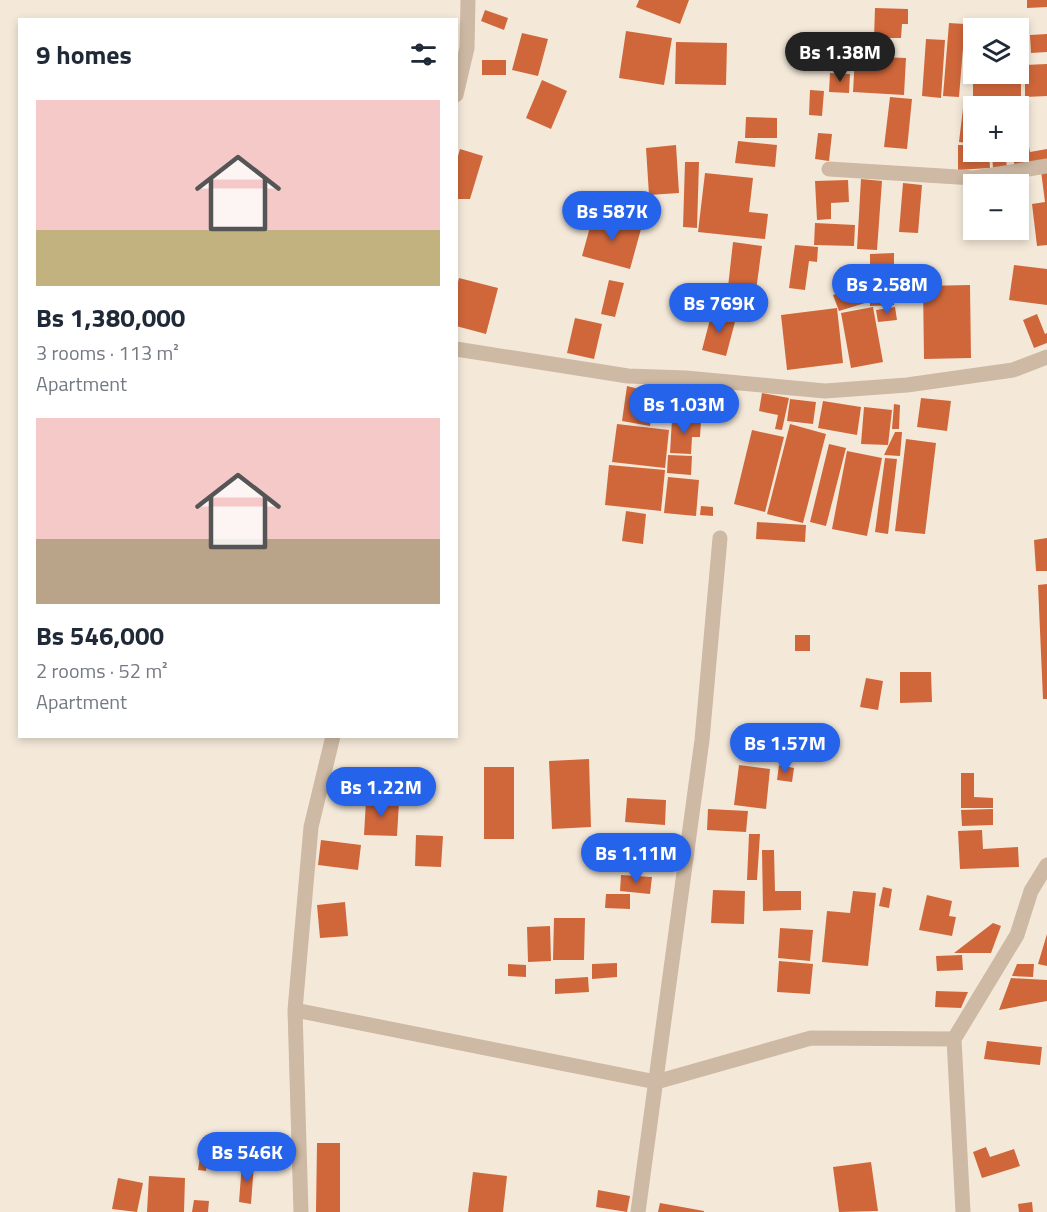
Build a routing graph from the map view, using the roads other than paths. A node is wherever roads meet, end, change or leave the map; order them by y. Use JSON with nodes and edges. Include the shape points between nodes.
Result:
{"nodes":[{"id":1,"x":468,"y":0,"type":"edge"},
{"id":2,"x":458,"y":86,"type":"edge"},
{"id":3,"x":1047,"y":166,"type":"edge"},
{"id":4,"x":829,"y":169,"type":"dead end"},
{"id":5,"x":458,"y":350,"type":"edge"},
{"id":6,"x":1047,"y":357,"type":"edge"},
{"id":7,"x":720,"y":538,"type":"dead end"},
{"id":8,"x":333,"y":738,"type":"edge"},
{"id":9,"x":1047,"y":866,"type":"edge"},
{"id":10,"x":295,"y":1010,"type":"junction"},
{"id":11,"x":954,"y":1039,"type":"junction"},
{"id":12,"x":656,"y":1082,"type":"junction"},
{"id":13,"x":302,"y":1212,"type":"edge"},
{"id":14,"x":638,"y":1212,"type":"edge"},
{"id":15,"x":963,"y":1212,"type":"edge"}],
"edges":[{"from":1,"to":2,"type":"street","via":[[466,48]]},
{"from":3,"to":4,"type":"street","via":[[974,178]]},
{"from":5,"to":6,"type":"street","via":[[628,376],[825,391],[907,385],[1013,370]]},
{"from":7,"to":12,"type":"street","via":[[702,740]]},
{"from":8,"to":10,"type":"street","via":[[311,826]]},
{"from":9,"to":11,"type":"street","via":[[1031,891],[1017,935]]},
{"from":10,"to":12,"type":"street"},
{"from":10,"to":13,"type":"street"},
{"from":11,"to":12,"type":"street","via":[[811,1038]]},
{"from":11,"to":15,"type":"street"},
{"from":12,"to":14,"type":"street"}]}
